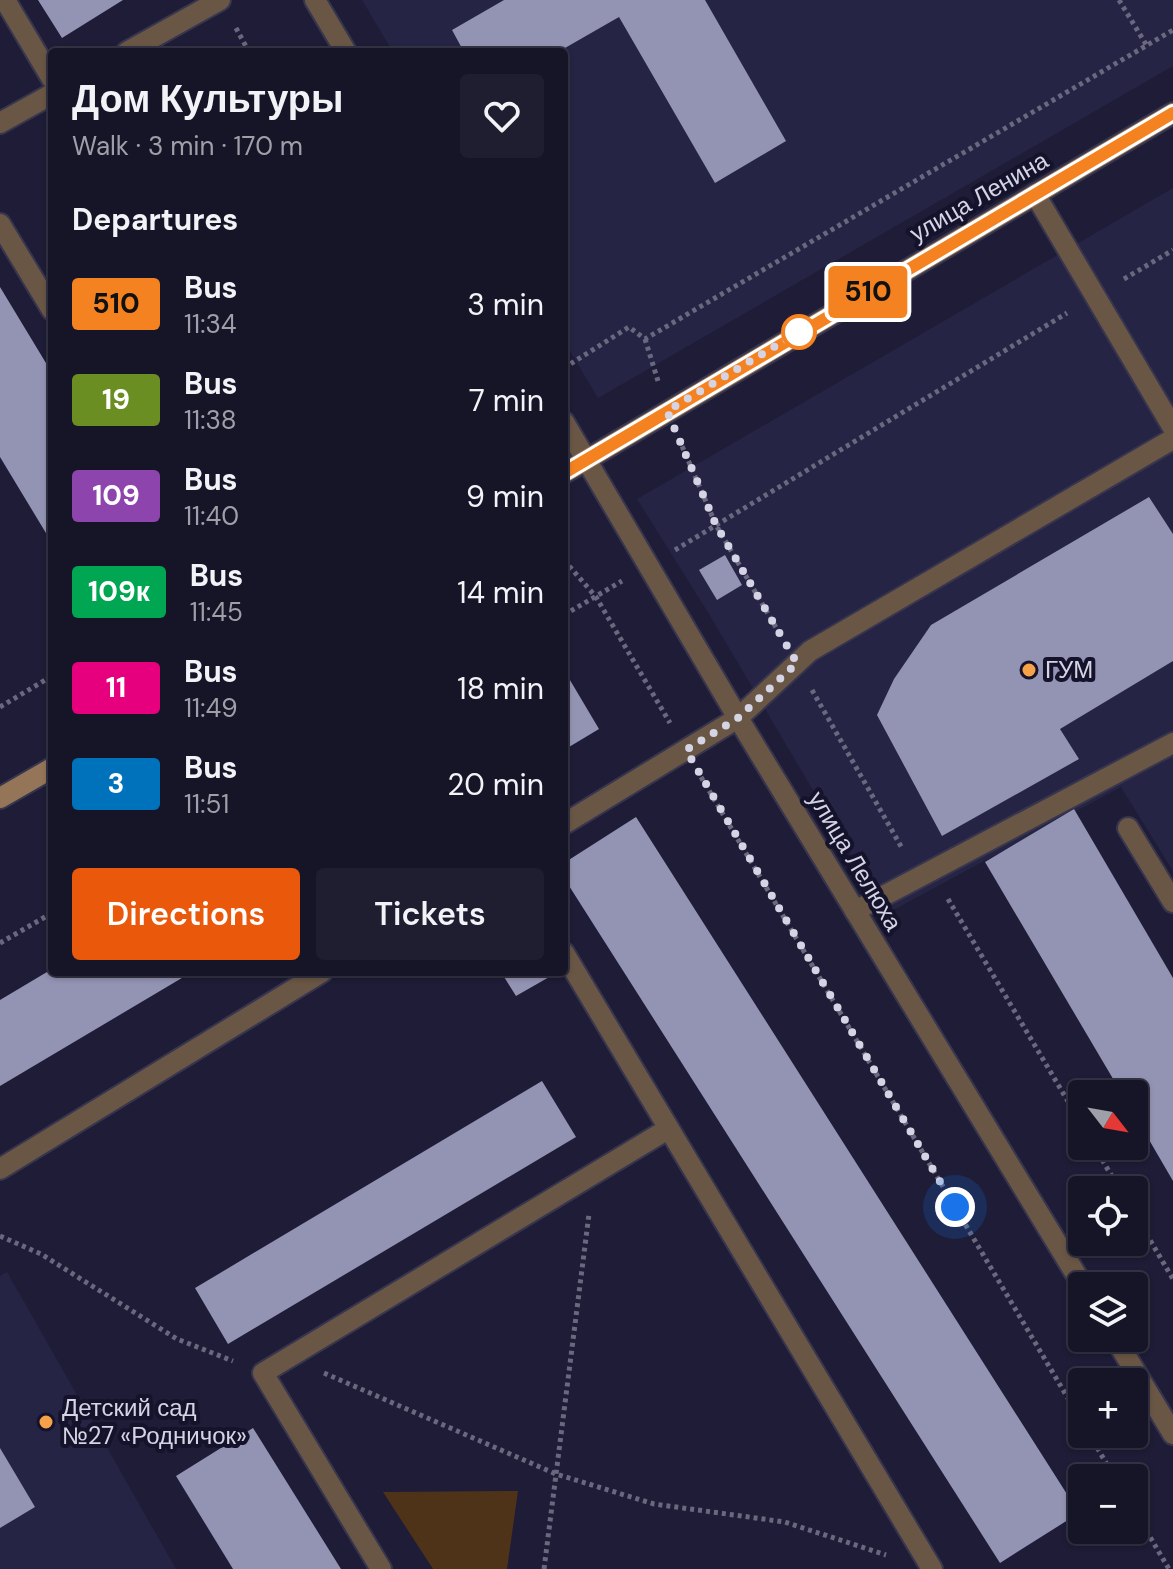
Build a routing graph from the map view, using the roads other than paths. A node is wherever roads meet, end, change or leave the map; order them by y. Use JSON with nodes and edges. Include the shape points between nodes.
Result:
{"nodes":[{"id":1,"x":5,"y":0,"type":"edge"},
{"id":2,"x":220,"y":0,"type":"edge"},
{"id":3,"x":315,"y":0,"type":"edge"},
{"id":4,"x":134,"y":48,"type":"edge"},
{"id":5,"x":344,"y":48,"type":"edge"},
{"id":6,"x":48,"y":72,"type":"edge"},
{"id":7,"x":48,"y":96,"type":"edge"},
{"id":8,"x":1173,"y":113,"type":"edge"},
{"id":9,"x":0,"y":123,"type":"edge"},
{"id":10,"x":1035,"y":194,"type":"junction"},
{"id":11,"x":0,"y":224,"type":"edge"},
{"id":12,"x":48,"y":303,"type":"edge"},
{"id":13,"x":1165,"y":395,"type":"edge"},
{"id":14,"x":1173,"y":428,"type":"edge"},
{"id":15,"x":568,"y":429,"type":"edge"},
{"id":16,"x":1173,"y":439,"type":"edge"},
{"id":17,"x":586,"y":460,"type":"junction"},
{"id":18,"x":568,"y":471,"type":"edge"},
{"id":19,"x":738,"y":718,"type":"junction"},
{"id":20,"x":1173,"y":743,"type":"edge"},
{"id":21,"x":48,"y":770,"type":"edge"},
{"id":22,"x":0,"y":798,"type":"edge"},
{"id":23,"x":568,"y":822,"type":"edge"},
{"id":24,"x":1128,"y":828,"type":"dead end"},
{"id":25,"x":1173,"y":902,"type":"edge"},
{"id":26,"x":855,"y":911,"type":"junction"},
{"id":27,"x":568,"y":960,"type":"edge"},
{"id":28,"x":315,"y":976,"type":"edge"},
{"id":29,"x":668,"y":1129,"type":"junction"},
{"id":30,"x":0,"y":1169,"type":"edge"},
{"id":31,"x":1074,"y":1272,"type":"edge"},
{"id":32,"x":1123,"y":1352,"type":"edge"},
{"id":33,"x":1173,"y":1434,"type":"edge"},
{"id":34,"x":381,"y":1569,"type":"edge"},
{"id":35,"x":932,"y":1569,"type":"edge"}],
"edges":[{"from":1,"to":6,"type":"street"},
{"from":2,"to":4,"type":"street"},
{"from":3,"to":5,"type":"street"},
{"from":7,"to":9,"type":"street"},
{"from":8,"to":10,"type":"main road","name":"улица Ленина"},
{"from":10,"to":13,"type":"street","via":[[1096,296]]},
{"from":10,"to":17,"type":"main road","name":"улица Ленина"},
{"from":11,"to":12,"type":"street"},
{"from":13,"to":14,"type":"street"},
{"from":15,"to":17,"type":"street","name":"улица Лелюха"},
{"from":16,"to":19,"type":"street","via":[[810,651]]},
{"from":17,"to":18,"type":"main road","name":"улица Ленина"},
{"from":17,"to":19,"type":"street","name":"улица Лелюха"},
{"from":19,"to":23,"type":"street"},
{"from":19,"to":26,"type":"street","name":"улица Лелюха"},
{"from":20,"to":26,"type":"street"},
{"from":21,"to":22,"type":"main road"},
{"from":24,"to":25,"type":"street"},
{"from":26,"to":31,"type":"street","name":"улица Лелюха"},
{"from":27,"to":29,"type":"street"},
{"from":28,"to":30,"type":"street"},
{"from":29,"to":34,"type":"street","via":[[263,1373]]},
{"from":29,"to":35,"type":"street"},
{"from":32,"to":33,"type":"street"}]}
